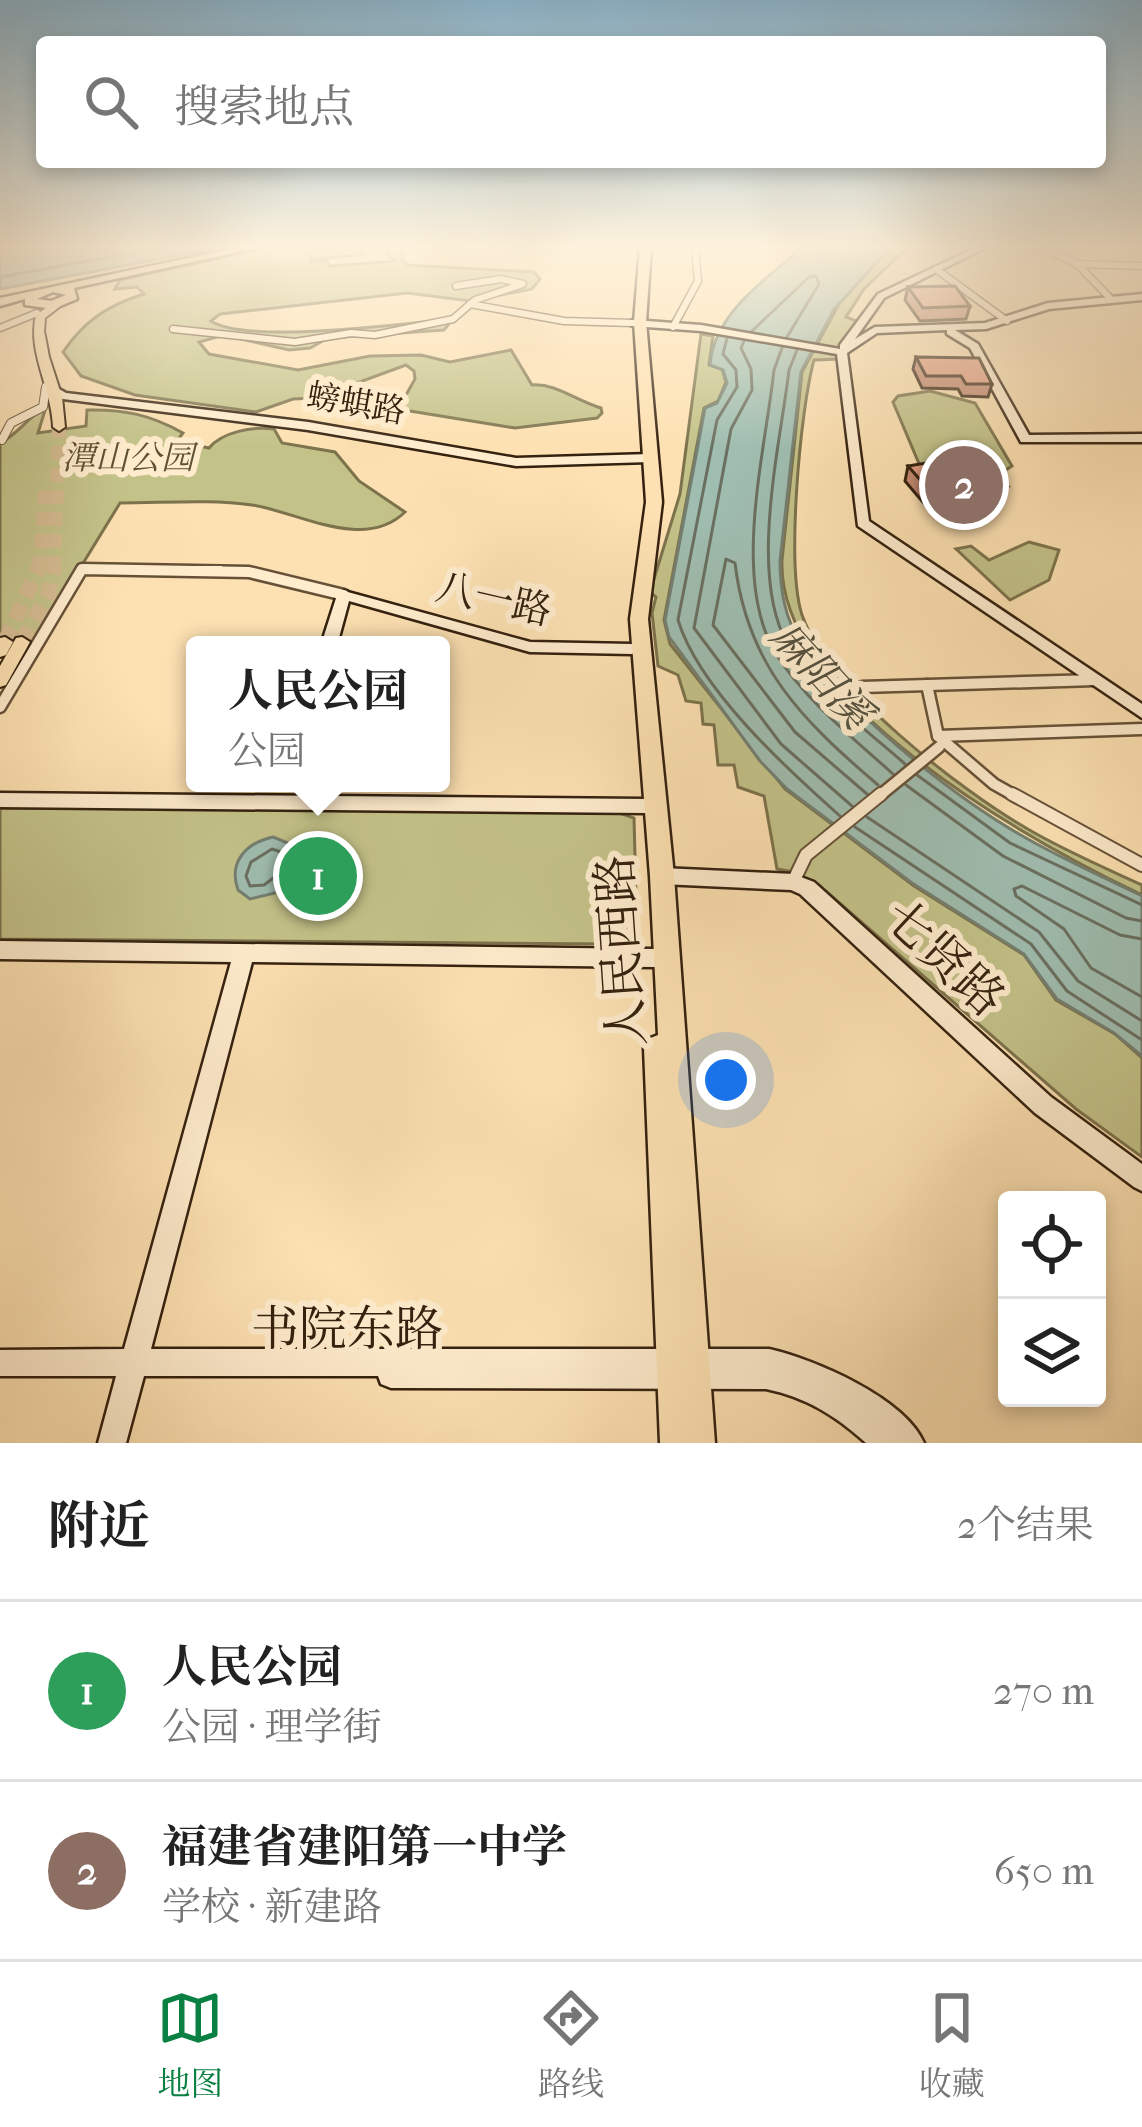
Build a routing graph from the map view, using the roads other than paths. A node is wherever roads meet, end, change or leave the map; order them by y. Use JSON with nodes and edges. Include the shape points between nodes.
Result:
{"nodes":[{"id":1,"x":32,"y":314,"type":"edge"},
{"id":2,"x":32,"y":314,"type":"edge"},
{"id":3,"x":35,"y":314,"type":"edge"},
{"id":4,"x":463,"y":314,"type":"edge"},
{"id":5,"x":527,"y":314,"type":"edge"},
{"id":6,"x":638,"y":314,"type":"edge"},
{"id":7,"x":679,"y":314,"type":"edge"},
{"id":8,"x":867,"y":314,"type":"edge"},
{"id":9,"x":991,"y":314,"type":"edge"},
{"id":10,"x":1025,"y":314,"type":"edge"},
{"id":11,"x":638,"y":323,"type":"junction"},
{"id":12,"x":1001,"y":323,"type":"junction"},
{"id":13,"x":673,"y":326,"type":"junction"},
{"id":14,"x":0,"y":328,"type":"edge"},
{"id":15,"x":932,"y":328,"type":"junction"},
{"id":16,"x":173,"y":329,"type":"dead end"},
{"id":17,"x":974,"y":346,"type":"junction"},
{"id":18,"x":838,"y":352,"type":"junction"},
{"id":19,"x":61,"y":396,"type":"junction"},
{"id":20,"x":53,"y":428,"type":"tunnel mouth"},
{"id":21,"x":1142,"y":438,"type":"edge"},
{"id":22,"x":2,"y":440,"type":"edge"},
{"id":23,"x":646,"y":456,"type":"junction"},
{"id":24,"x":344,"y":596,"type":"junction"},
{"id":25,"x":332,"y":636,"type":"edge"},
{"id":26,"x":9,"y":645,"type":"tunnel mouth"},
{"id":27,"x":632,"y":649,"type":"junction"},
{"id":28,"x":0,"y":680,"type":"edge"},
{"id":29,"x":1095,"y":680,"type":"junction"},
{"id":30,"x":927,"y":685,"type":"junction"},
{"id":31,"x":862,"y":687,"type":"dead end"},
{"id":32,"x":0,"y":707,"type":"edge"},
{"id":33,"x":1142,"y":712,"type":"edge"},
{"id":34,"x":1142,"y":729,"type":"edge"},
{"id":35,"x":939,"y":742,"type":"junction"},
{"id":36,"x":284,"y":793,"type":"edge"},
{"id":37,"x":0,"y":800,"type":"edge"},
{"id":38,"x":645,"y":806,"type":"junction"},
{"id":39,"x":1142,"y":866,"type":"edge"},
{"id":40,"x":662,"y":876,"type":"junction"},
{"id":41,"x":793,"y":882,"type":"junction"},
{"id":42,"x":0,"y":950,"type":"edge"},
{"id":43,"x":244,"y":953,"type":"junction"},
{"id":44,"x":654,"y":958,"type":"junction"},
{"id":45,"x":1142,"y":1179,"type":"edge"},
{"id":46,"x":0,"y":1368,"type":"edge"},
{"id":47,"x":132,"y":1368,"type":"junction"},
{"id":48,"x":684,"y":1368,"type":"junction"},
{"id":49,"x":112,"y":1443,"type":"edge"},
{"id":50,"x":678,"y":1443,"type":"edge"},
{"id":51,"x":697,"y":1443,"type":"edge"},
{"id":52,"x":886,"y":1443,"type":"edge"},
{"id":53,"x":910,"y":1443,"type":"edge"}],
"edges":[{"from":1,"to":14,"type":"street"},
{"from":2,"to":14,"type":"street"},
{"from":3,"to":19,"type":"main road"},
{"from":4,"to":16,"type":"street","via":[[374,335],[295,341]]},
{"from":5,"to":11,"type":"street"},
{"from":6,"to":11,"type":"highway"},
{"from":7,"to":13,"type":"street"},
{"from":8,"to":18,"type":"main road"},
{"from":9,"to":12,"type":"street"},
{"from":10,"to":12,"type":"main road"},
{"from":11,"to":13,"type":"main road"},
{"from":11,"to":23,"type":"highway"},
{"from":12,"to":15,"type":"main road"},
{"from":12,"to":17,"type":"main road","via":[[975,336]]},
{"from":13,"to":18,"type":"main road"},
{"from":15,"to":17,"type":"main road"},
{"from":15,"to":18,"type":"main road","via":[[875,330]]},
{"from":17,"to":21,"type":"main road","via":[[1025,439]]},
{"from":18,"to":29,"type":"main road","via":[[863,523]]},
{"from":19,"to":20,"type":"main road"},
{"from":19,"to":22,"type":"street","via":[[42,394],[44,407],[11,423]]},
{"from":19,"to":23,"type":"main road","via":[[308,425],[517,462]]},
{"from":23,"to":27,"type":"highway","name":"人民西路"},
{"from":23,"to":40,"type":"highway","name":"人民西路","via":[[654,515],[639,619]]},
{"from":24,"to":25,"type":"main road"},
{"from":24,"to":27,"type":"main road","name":"八一路","via":[[530,647]]},
{"from":24,"to":32,"type":"street","via":[[314,582],[250,572],[82,569]]},
{"from":26,"to":28,"type":"main road"},
{"from":27,"to":38,"type":"highway","name":"人民西路"},
{"from":29,"to":30,"type":"street"},
{"from":29,"to":33,"type":"main road"},
{"from":30,"to":31,"type":"street"},
{"from":30,"to":35,"type":"street"},
{"from":34,"to":35,"type":"street"},
{"from":35,"to":39,"type":"street","via":[[994,784]]},
{"from":35,"to":41,"type":"street","via":[[806,855]]},
{"from":36,"to":37,"type":"main road"},
{"from":36,"to":38,"type":"main road"},
{"from":38,"to":44,"type":"highway","name":"人民西路"},
{"from":40,"to":41,"type":"main road"},
{"from":40,"to":48,"type":"highway","name":"人民西路"},
{"from":41,"to":45,"type":"main road","name":"七贤路","via":[[1043,1105]]},
{"from":42,"to":43,"type":"main road"},
{"from":43,"to":44,"type":"main road"},
{"from":43,"to":47,"type":"main road"},
{"from":44,"to":48,"type":"highway","name":"人民西路"},
{"from":46,"to":47,"type":"main road","name":"书院东路"},
{"from":47,"to":48,"type":"main road","name":"书院东路"},
{"from":47,"to":49,"type":"main road"},
{"from":48,"to":50,"type":"highway","name":"人民西路"},
{"from":48,"to":51,"type":"highway","name":"人民西路"},
{"from":48,"to":52,"type":"main road","via":[[788,1378],[842,1404]]},
{"from":48,"to":53,"type":"main road","via":[[769,1362],[807,1370],[847,1390]]}]}
